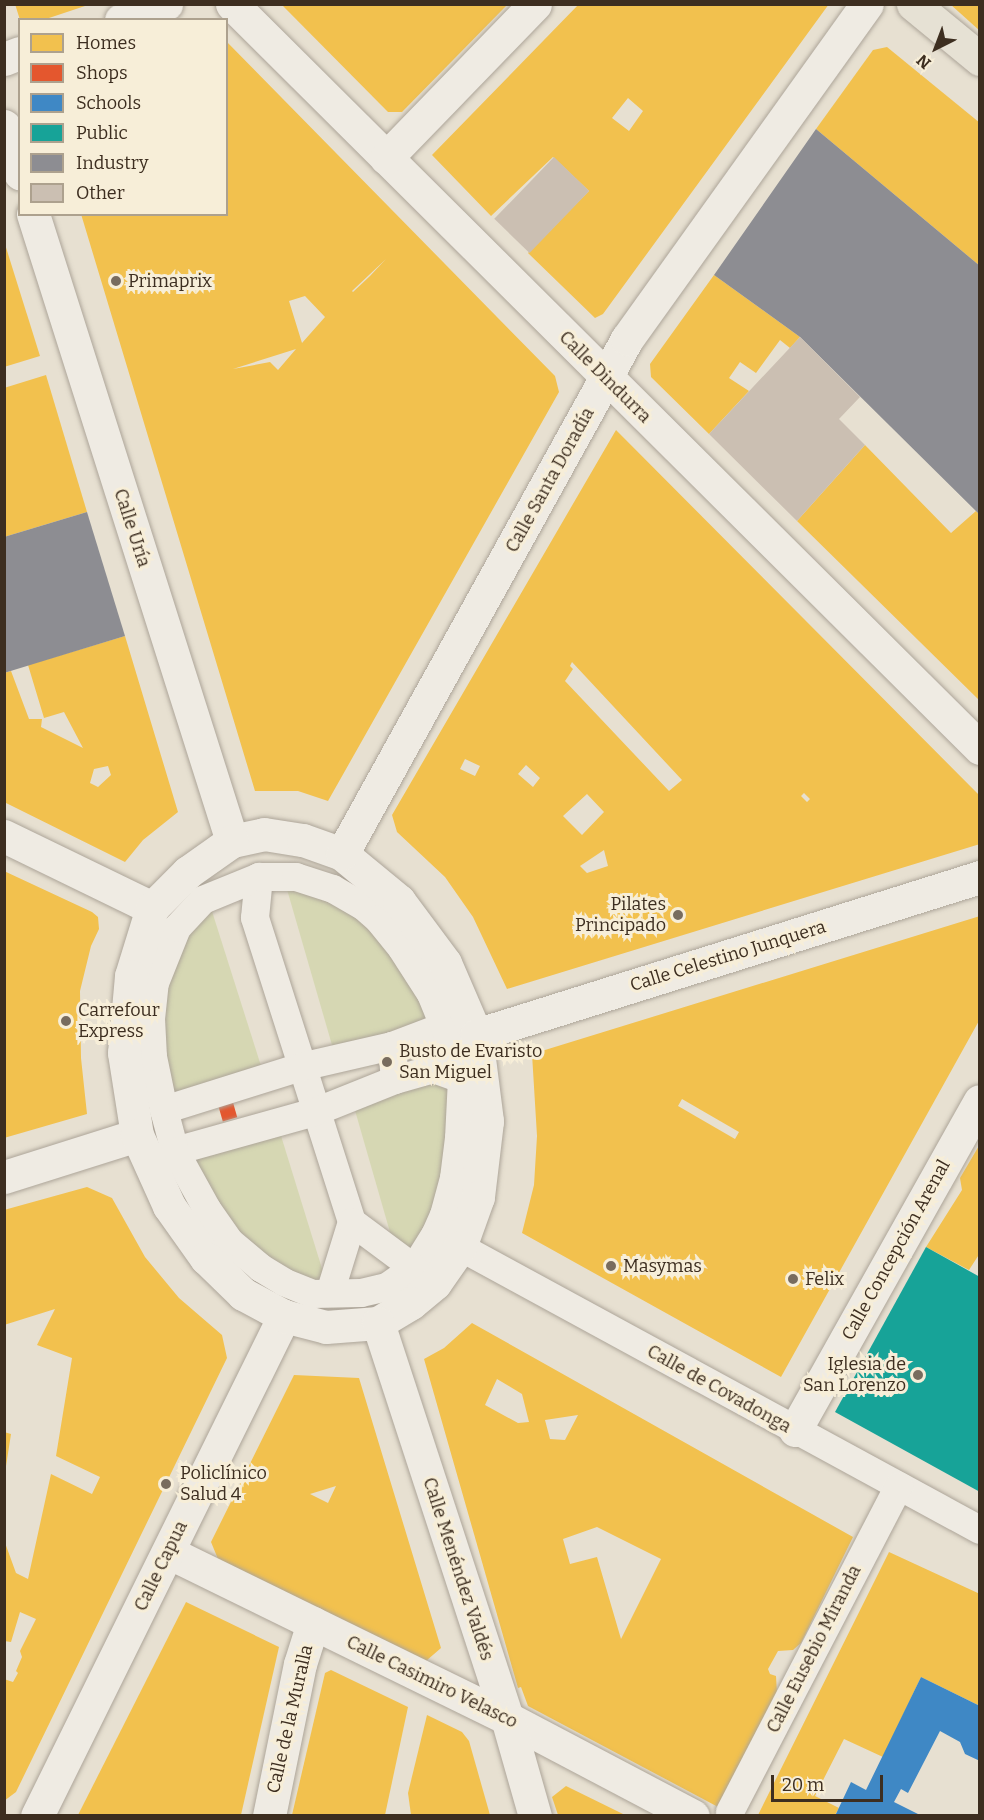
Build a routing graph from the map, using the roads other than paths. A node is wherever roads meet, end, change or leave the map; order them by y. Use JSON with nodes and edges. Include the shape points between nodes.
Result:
{"nodes":[{"id":1,"x":166,"y":4,"type":"edge"},
{"id":2,"x":232,"y":4,"type":"edge"},
{"id":3,"x":535,"y":4,"type":"edge"},
{"id":4,"x":867,"y":4,"type":"edge"},
{"id":5,"x":913,"y":4,"type":"edge"},
{"id":6,"x":127,"y":18,"type":"edge"},
{"id":7,"x":980,"y":59,"type":"edge"},
{"id":8,"x":4,"y":126,"type":"edge"},
{"id":9,"x":386,"y":158,"type":"junction"},
{"id":10,"x":18,"y":167,"type":"edge"},
{"id":11,"x":34,"y":216,"type":"edge"},
{"id":12,"x":606,"y":378,"type":"junction"},
{"id":13,"x":980,"y":748,"type":"edge"},
{"id":14,"x":4,"y":836,"type":"edge"},
{"id":15,"x":232,"y":841,"type":"junction"},
{"id":16,"x":342,"y":854,"type":"junction"},
{"id":17,"x":259,"y":877,"type":"junction"},
{"id":18,"x":980,"y":877,"type":"edge"},
{"id":19,"x":152,"y":908,"type":"junction"},
{"id":20,"x":445,"y":1026,"type":"junction"},
{"id":21,"x":476,"y":1035,"type":"junction"},
{"id":22,"x":392,"y":1046,"type":"junction"},
{"id":23,"x":301,"y":1067,"type":"junction"},
{"id":24,"x":462,"y":1079,"type":"junction"},
{"id":25,"x":394,"y":1080,"type":"junction"},
{"id":26,"x":980,"y":1101,"type":"edge"},
{"id":27,"x":164,"y":1110,"type":"junction"},
{"id":28,"x":315,"y":1112,"type":"junction"},
{"id":29,"x":137,"y":1135,"type":"junction"},
{"id":30,"x":175,"y":1151,"type":"junction"},
{"id":31,"x":4,"y":1177,"type":"edge"},
{"id":32,"x":352,"y":1222,"type":"junction"},
{"id":33,"x":460,"y":1247,"type":"junction"},
{"id":34,"x":414,"y":1268,"type":"junction"},
{"id":35,"x":321,"y":1294,"type":"junction"},
{"id":36,"x":284,"y":1316,"type":"junction"},
{"id":37,"x":378,"y":1323,"type":"junction"},
{"id":38,"x":795,"y":1430,"type":"junction"},
{"id":39,"x":898,"y":1486,"type":"junction"},
{"id":40,"x":980,"y":1530,"type":"edge"},
{"id":41,"x":168,"y":1552,"type":"junction"},
{"id":42,"x":313,"y":1623,"type":"junction"},
{"id":43,"x":507,"y":1718,"type":"junction"},
{"id":44,"x":730,"y":1812,"type":"dead end"},
{"id":45,"x":37,"y":1815,"type":"edge"},
{"id":46,"x":269,"y":1815,"type":"edge"},
{"id":47,"x":535,"y":1815,"type":"edge"},
{"id":48,"x":693,"y":1815,"type":"edge"}],
"edges":[{"from":1,"to":6,"type":"street"},
{"from":2,"to":9,"type":"street","name":"Calle Dindurra"},
{"from":3,"to":9,"type":"street"},
{"from":4,"to":12,"type":"street","name":"Calle Santa Doradía","via":[[627,339]]},
{"from":5,"to":7,"type":"main road"},
{"from":8,"to":10,"type":"street"},
{"from":9,"to":12,"type":"street","name":"Calle Dindurra"},
{"from":11,"to":15,"type":"street","name":"Calle Uría"},
{"from":12,"to":13,"type":"street","name":"Calle Dindurra"},
{"from":12,"to":16,"type":"street","name":"Calle Santa Doradía"},
{"from":14,"to":19,"type":"street"},
{"from":15,"to":16,"type":"street","via":[[264,834],[303,840]]},
{"from":15,"to":19,"type":"street","via":[[188,872]]},
{"from":16,"to":21,"type":"street","via":[[399,901],[445,963]]},
{"from":17,"to":20,"type":"street","via":[[296,877],[333,889],[363,906],[402,949],[431,994]]},
{"from":17,"to":23,"type":"street","via":[[255,918]]},
{"from":17,"to":27,"type":"street","via":[[202,900],[177,928],[155,983],[151,1019],[153,1057]]},
{"from":18,"to":21,"type":"street","name":"Calle Celestino Junquera"},
{"from":19,"to":29,"type":"street","via":[[130,976],[124,1053]]},
{"from":20,"to":22,"type":"street"},
{"from":20,"to":24,"type":"street"},
{"from":21,"to":33,"type":"street","via":[[487,1122],[478,1197]]},
{"from":22,"to":23,"type":"street"},
{"from":22,"to":25,"type":"street"},
{"from":23,"to":27,"type":"street"},
{"from":23,"to":28,"type":"street"},
{"from":24,"to":25,"type":"street","via":[[434,1069]]},
{"from":24,"to":34,"type":"street","via":[[454,1178],[435,1235]]},
{"from":25,"to":28,"type":"street"},
{"from":26,"to":38,"type":"street","name":"Calle Concepción Arenal"},
{"from":27,"to":30,"type":"street"},
{"from":28,"to":30,"type":"street"},
{"from":28,"to":32,"type":"street"},
{"from":29,"to":31,"type":"street"},
{"from":29,"to":36,"type":"street","via":[[169,1206],[206,1258],[243,1294]]},
{"from":30,"to":35,"type":"street","via":[[230,1242],[284,1282]]},
{"from":32,"to":34,"type":"street"},
{"from":32,"to":35,"type":"street"},
{"from":33,"to":37,"type":"street","via":[[435,1283]]},
{"from":33,"to":38,"type":"street","name":"Calle de Covadonga"},
{"from":34,"to":35,"type":"street","via":[[387,1287],[361,1293]]},
{"from":36,"to":37,"type":"street","via":[[326,1327]]},
{"from":36,"to":41,"type":"street","name":"Calle Capua"},
{"from":37,"to":43,"type":"street","name":"Calle Menéndez Valdés"},
{"from":38,"to":39,"type":"street","name":"Calle de Covadonga"},
{"from":39,"to":40,"type":"street","name":"Calle de Covadonga"},
{"from":39,"to":44,"type":"street","name":"Calle Eusebio Miranda"},
{"from":41,"to":42,"type":"street","name":"Calle Casimiro Velasco"},
{"from":41,"to":45,"type":"street","name":"Calle Capua"},
{"from":42,"to":43,"type":"street","name":"Calle Casimiro Velasco"},
{"from":42,"to":46,"type":"street","name":"Calle de la Muralla","via":[[300,1664]]},
{"from":43,"to":47,"type":"street","name":"Calle Menéndez Valdés"},
{"from":43,"to":48,"type":"street","name":"Calle Casimiro Velasco"}]}
